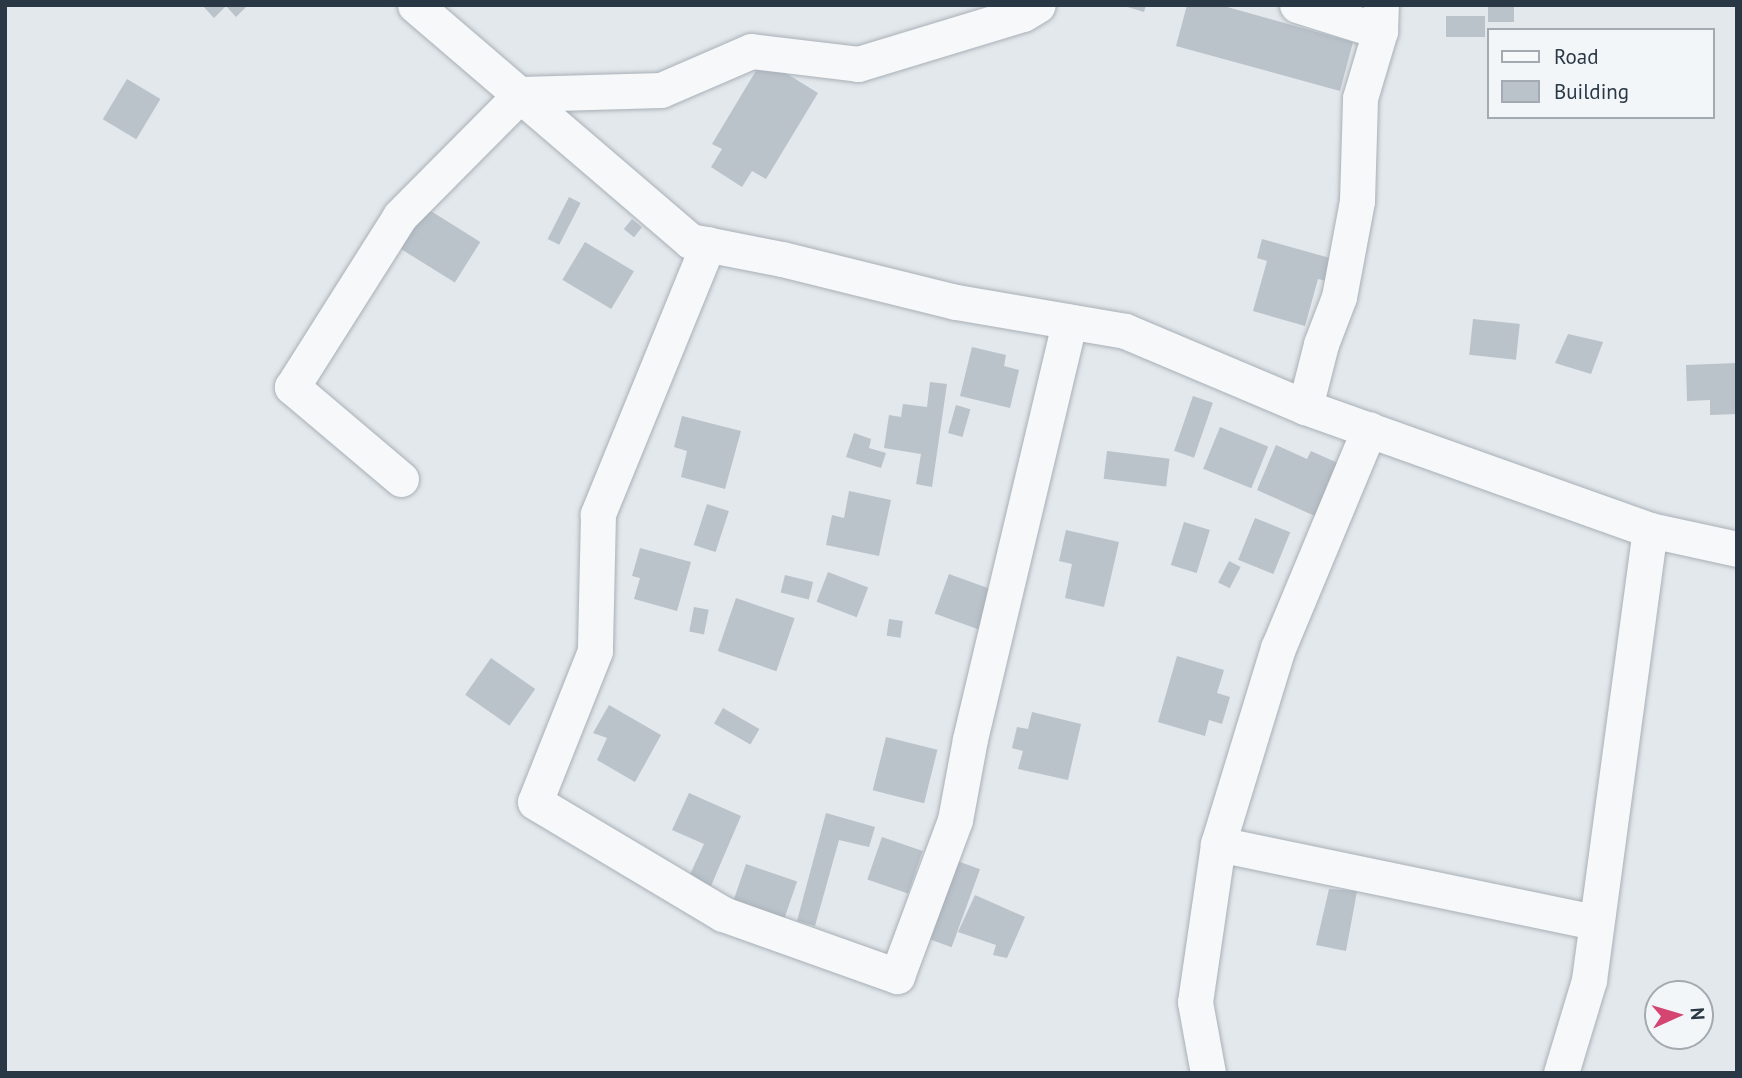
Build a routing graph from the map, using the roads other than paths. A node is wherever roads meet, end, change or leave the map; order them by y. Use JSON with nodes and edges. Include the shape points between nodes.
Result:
{"nodes":[{"id":1,"x":415,"y":5,"type":"edge"},
{"id":2,"x":1038,"y":5,"type":"edge"},
{"id":3,"x":1297,"y":5,"type":"edge"},
{"id":4,"x":1381,"y":18,"type":"edge"},
{"id":5,"x":521,"y":94,"type":"junction"},
{"id":6,"x":708,"y":244,"type":"junction"},
{"id":7,"x":1069,"y":322,"type":"junction"},
{"id":8,"x":1305,"y":407,"type":"junction"},
{"id":9,"x":1370,"y":429,"type":"junction"},
{"id":10,"x":401,"y":479,"type":"dead end"},
{"id":11,"x":1650,"y":530,"type":"junction"},
{"id":12,"x":1737,"y":549,"type":"edge"},
{"id":13,"x":1218,"y":844,"type":"junction"},
{"id":14,"x":1597,"y":922,"type":"junction"},
{"id":15,"x":1208,"y":1073,"type":"edge"},
{"id":16,"x":1560,"y":1073,"type":"edge"}],
"edges":[{"from":1,"to":5,"type":"street"},
{"from":2,"to":5,"type":"street","via":[[1023,14],[858,64],[751,51],[661,89]]},
{"from":3,"to":4,"type":"street"},
{"from":4,"to":8,"type":"street","via":[[1360,98],[1357,201],[1339,297]]},
{"from":5,"to":6,"type":"street","via":[[690,241]]},
{"from":5,"to":10,"type":"street","via":[[400,216],[292,387]]},
{"from":6,"to":7,"type":"street","via":[[956,302]]},
{"from":6,"to":7,"type":"street","via":[[598,514],[595,651],[536,802],[723,914],[897,976],[955,820]]},
{"from":7,"to":8,"type":"street","via":[[1125,331]]},
{"from":8,"to":9,"type":"street"},
{"from":9,"to":11,"type":"street"},
{"from":9,"to":13,"type":"street","via":[[1278,648]]},
{"from":11,"to":12,"type":"street"},
{"from":11,"to":14,"type":"street"},
{"from":13,"to":14,"type":"street"},
{"from":13,"to":15,"type":"street","via":[[1195,1002]]},
{"from":14,"to":16,"type":"street","via":[[1589,980]]}]}
